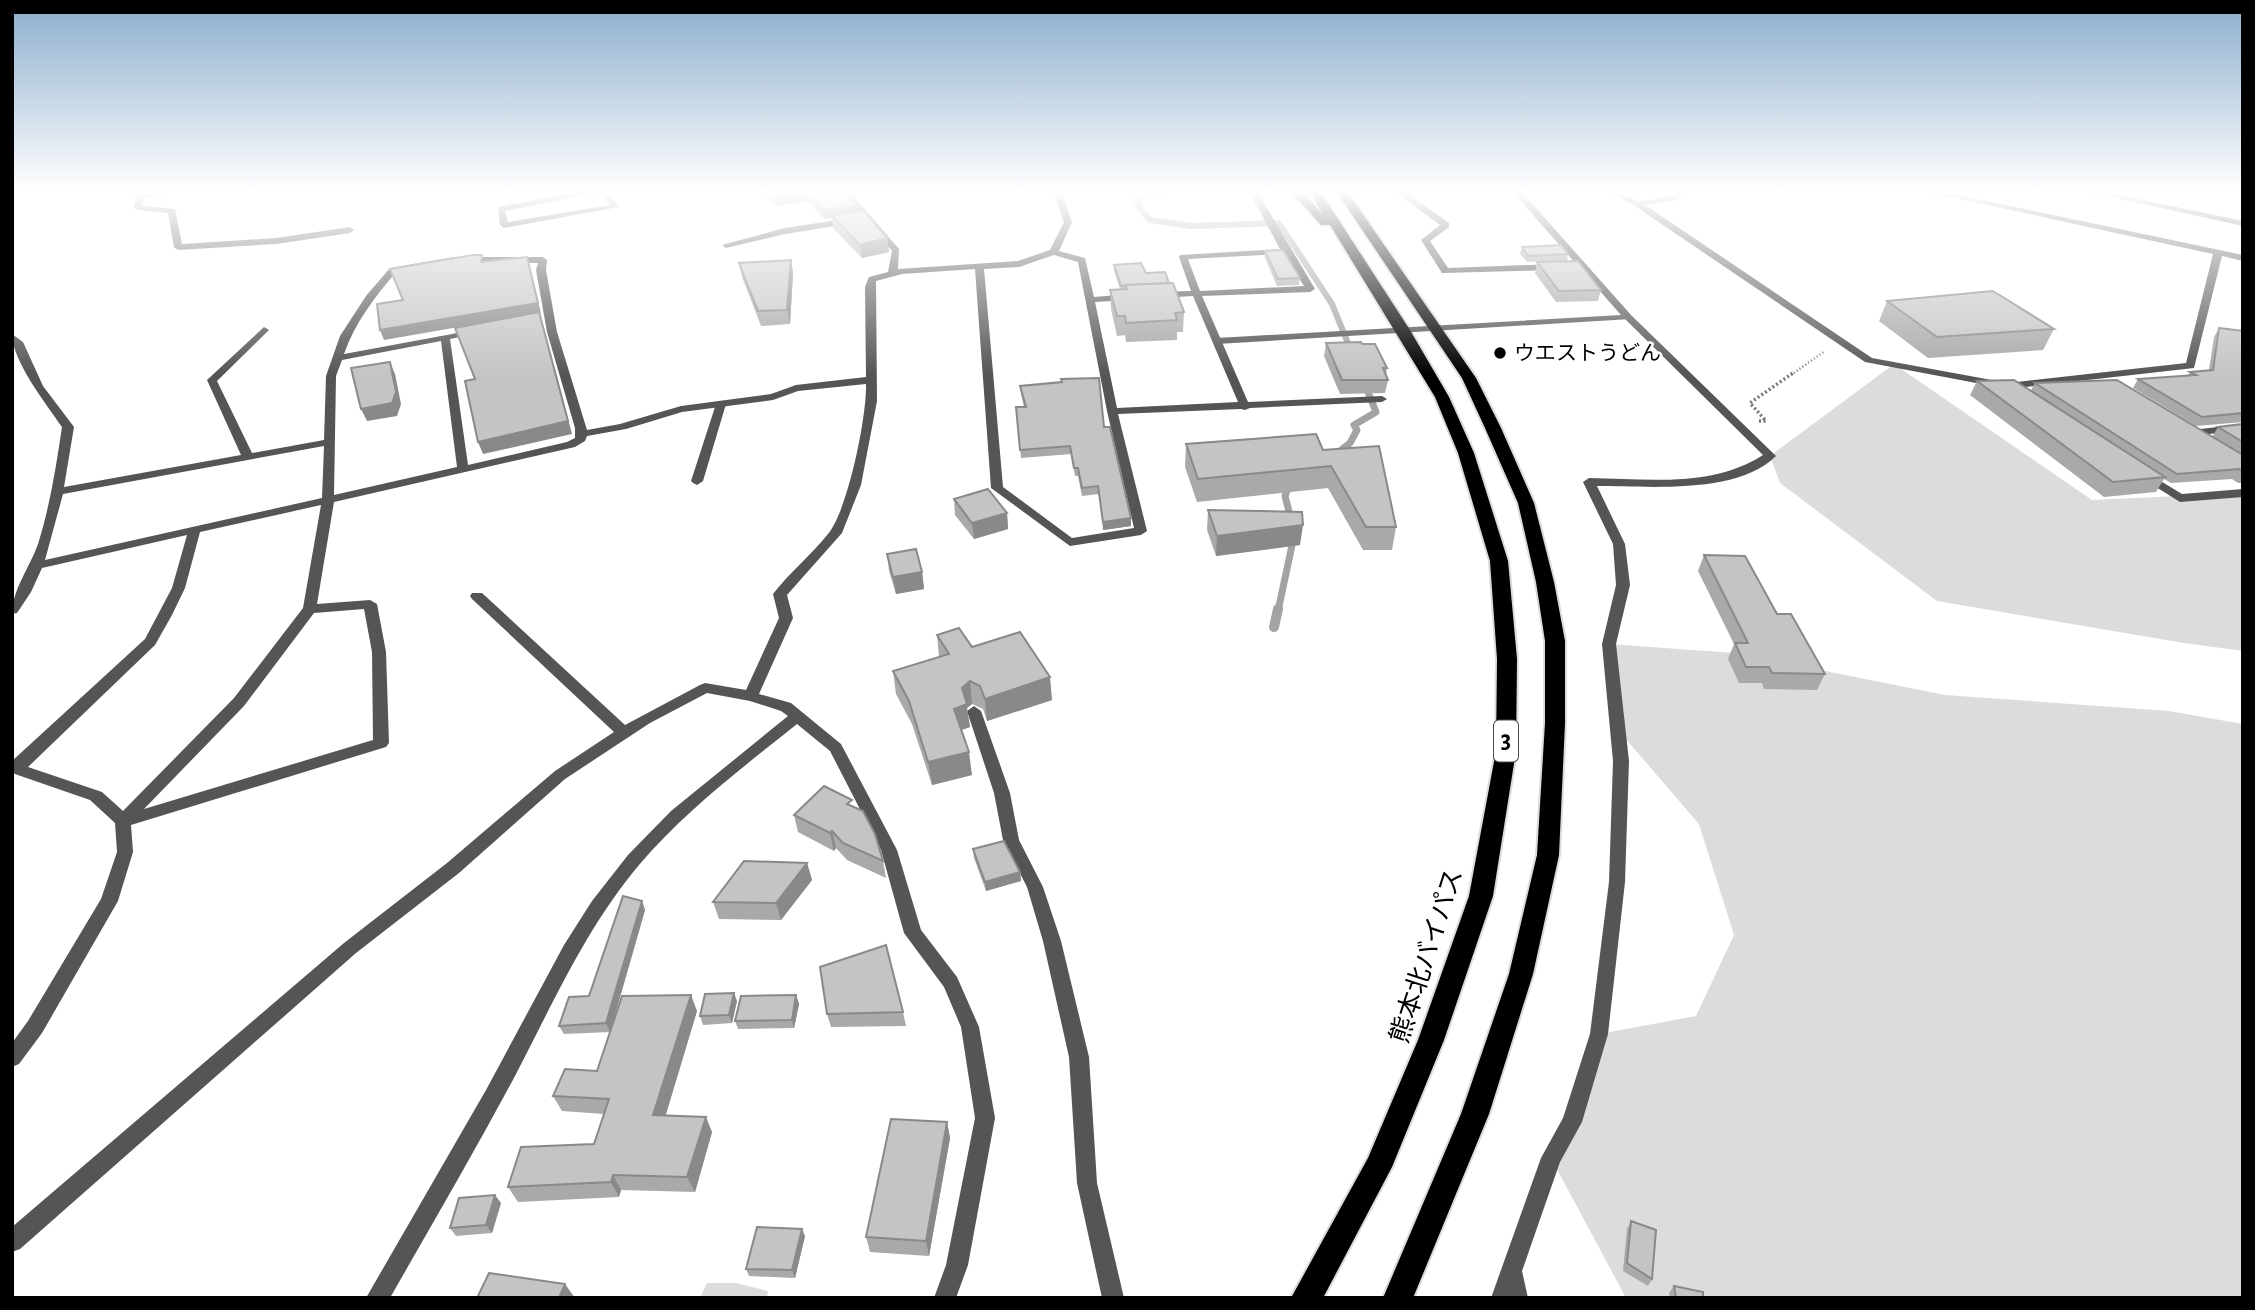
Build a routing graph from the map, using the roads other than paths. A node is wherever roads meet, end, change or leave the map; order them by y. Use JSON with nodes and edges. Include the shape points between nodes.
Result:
{"nodes":[{"id":1,"x":896,"y":252,"type":"edge"},
{"id":2,"x":1054,"y":252,"type":"joint"},
{"id":3,"x":1267,"y":252,"type":"edge"},
{"id":4,"x":1287,"y":252,"type":"edge"},
{"id":5,"x":1354,"y":252,"type":"edge"},
{"id":6,"x":1382,"y":252,"type":"edge"},
{"id":7,"x":1433,"y":252,"type":"edge"},
{"id":8,"x":1571,"y":252,"type":"edge"},
{"id":9,"x":1709,"y":252,"type":"edge"},
{"id":10,"x":2214,"y":252,"type":"edge"},
{"id":11,"x":2218,"y":253,"type":"junction"},
{"id":12,"x":2243,"y":258,"type":"edge"},
{"id":13,"x":979,"y":266,"type":"junction"},
{"id":14,"x":1584,"y":266,"type":"junction"},
{"id":15,"x":893,"y":272,"type":"junction"},
{"id":16,"x":1196,"y":293,"type":"junction"},
{"id":17,"x":1088,"y":300,"type":"junction"},
{"id":18,"x":549,"y":317,"type":"junction"},
{"id":19,"x":1628,"y":317,"type":"junction"},
{"id":20,"x":536,"y":320,"type":"edge"},
{"id":21,"x":1434,"y":328,"type":"junction"},
{"id":22,"x":264,"y":330,"type":"dead end"},
{"id":23,"x":484,"y":330,"type":"edge"},
{"id":24,"x":1404,"y":330,"type":"junction"},
{"id":25,"x":12,"y":337,"type":"edge"},
{"id":26,"x":444,"y":337,"type":"junction"},
{"id":27,"x":1217,"y":341,"type":"junction"},
{"id":28,"x":337,"y":358,"type":"junction"},
{"id":29,"x":2101,"y":375,"type":"junction"},
{"id":30,"x":870,"y":380,"type":"junction"},
{"id":31,"x":2008,"y":386,"type":"junction"},
{"id":32,"x":2124,"y":390,"type":"edge"},
{"id":33,"x":1382,"y":399,"type":"dead end"},
{"id":34,"x":2031,"y":401,"type":"edge"},
{"id":35,"x":721,"y":404,"type":"junction"},
{"id":36,"x":1245,"y":407,"type":"junction"},
{"id":37,"x":1112,"y":411,"type":"junction"},
{"id":38,"x":2181,"y":425,"type":"edge"},
{"id":39,"x":2243,"y":427,"type":"edge"},
{"id":40,"x":2192,"y":433,"type":"junction"},
{"id":41,"x":580,"y":434,"type":"junction"},
{"id":42,"x":329,"y":442,"type":"junction"},
{"id":43,"x":2212,"y":445,"type":"edge"},
{"id":44,"x":248,"y":457,"type":"junction"},
{"id":45,"x":2134,"y":468,"type":"edge"},
{"id":46,"x":463,"y":470,"type":"junction"},
{"id":47,"x":697,"y":481,"type":"dead end"},
{"id":48,"x":59,"y":491,"type":"junction"},
{"id":49,"x":2243,"y":493,"type":"edge"},
{"id":50,"x":328,"y":500,"type":"junction"},
{"id":51,"x":195,"y":529,"type":"junction"},
{"id":52,"x":35,"y":566,"type":"junction"},
{"id":53,"x":477,"y":596,"type":"dead end"},
{"id":54,"x":310,"y":609,"type":"junction"},
{"id":55,"x":12,"y":610,"type":"edge"},
{"id":56,"x":751,"y":696,"type":"junction"},
{"id":57,"x":974,"y":711,"type":"dead end"},
{"id":58,"x":797,"y":716,"type":"junction"},
{"id":59,"x":623,"y":732,"type":"junction"},
{"id":60,"x":14,"y":768,"type":"edge"},
{"id":61,"x":123,"y":821,"type":"junction"},
{"id":62,"x":12,"y":1058,"type":"edge"},
{"id":63,"x":12,"y":1241,"type":"edge"},
{"id":64,"x":1511,"y":1267,"type":"junction"},
{"id":65,"x":377,"y":1298,"type":"edge"},
{"id":66,"x":945,"y":1298,"type":"edge"},
{"id":67,"x":1113,"y":1298,"type":"edge"},
{"id":68,"x":1306,"y":1298,"type":"edge"},
{"id":69,"x":1398,"y":1298,"type":"edge"},
{"id":70,"x":1502,"y":1298,"type":"edge"},
{"id":71,"x":1517,"y":1298,"type":"edge"}],
"edges":[{"from":1,"to":15,"type":"street"},
{"from":2,"to":13,"type":"street","via":[[1019,264]]},
{"from":2,"to":17,"type":"street","via":[[1082,260]]},
{"from":3,"to":16,"type":"street","via":[[1183,257]]},
{"from":4,"to":16,"type":"street","via":[[1310,289]]},
{"from":5,"to":24,"type":"highway","name":"熊本北バイパス","number":"3"},
{"from":6,"to":21,"type":"highway","number":"3"},
{"from":7,"to":14,"type":"street","via":[[1445,271]]},
{"from":8,"to":14,"type":"street"},
{"from":9,"to":31,"type":"street","via":[[1870,360]]},
{"from":10,"to":11,"type":"street"},
{"from":11,"to":12,"type":"street"},
{"from":11,"to":29,"type":"street","via":[[2190,366]]},
{"from":13,"to":15,"type":"street"},
{"from":13,"to":37,"type":"street","via":[[997,488],[1070,542],[1141,531]]},
{"from":14,"to":19,"type":"street"},
{"from":15,"to":30,"type":"street","via":[[872,279],[870,287]]},
{"from":16,"to":17,"type":"street"},
{"from":16,"to":27,"type":"street"},
{"from":17,"to":37,"type":"street"},
{"from":18,"to":20,"type":"street"},
{"from":18,"to":28,"type":"street","via":[[543,261],[454,260],[393,270],[369,298]]},
{"from":18,"to":41,"type":"street"},
{"from":19,"to":21,"type":"street"},
{"from":19,"to":64,"type":"street","via":[[1770,456],[1760,465],[1698,482],[1589,482],[1619,544],[1623,585],[1609,643],[1621,761],[1617,882],[1599,1034],[1572,1122],[1551,1158]]},
{"from":21,"to":24,"type":"street"},
{"from":21,"to":69,"type":"highway","number":"3","via":[[1469,378],[1526,503],[1555,641],[1555,723],[1548,855],[1521,974],[1475,1114]]},
{"from":22,"to":44,"type":"street","via":[[212,380]]},
{"from":23,"to":26,"type":"street"},
{"from":24,"to":27,"type":"street"},
{"from":24,"to":68,"type":"highway","name":"熊本北バイパス","number":"3","via":[[1442,397],[1466,453],[1499,561],[1507,659],[1506,751],[1481,896],[1431,1040],[1378,1167]]},
{"from":25,"to":48,"type":"street","via":[[38,387],[68,428]]},
{"from":26,"to":28,"type":"street"},
{"from":26,"to":46,"type":"street"},
{"from":27,"to":36,"type":"street"},
{"from":28,"to":42,"type":"street","via":[[331,376]]},
{"from":29,"to":31,"type":"street"},
{"from":29,"to":32,"type":"street"},
{"from":30,"to":35,"type":"street","via":[[796,388],[774,397]]},
{"from":30,"to":56,"type":"street","via":[[872,401],[855,485],[836,533],[780,594],[786,618]]},
{"from":31,"to":34,"type":"street"},
{"from":33,"to":36,"type":"street"},
{"from":35,"to":41,"type":"street"},
{"from":35,"to":47,"type":"street"},
{"from":36,"to":37,"type":"street"},
{"from":38,"to":40,"type":"street"},
{"from":39,"to":40,"type":"street"},
{"from":40,"to":43,"type":"street"},
{"from":41,"to":46,"type":"street","via":[[575,444]]},
{"from":42,"to":44,"type":"street"},
{"from":42,"to":50,"type":"street"},
{"from":44,"to":48,"type":"street"},
{"from":45,"to":49,"type":"street","via":[[2180,498]]},
{"from":46,"to":50,"type":"street"},
{"from":48,"to":52,"type":"street"},
{"from":50,"to":51,"type":"street"},
{"from":50,"to":54,"type":"street"},
{"from":51,"to":52,"type":"street"},
{"from":51,"to":60,"type":"street","via":[[166,617],[150,642]]},
{"from":52,"to":55,"type":"street"},
{"from":53,"to":59,"type":"street"},
{"from":54,"to":61,"type":"street","via":[[239,702]]},
{"from":54,"to":61,"type":"street","via":[[370,604],[379,652],[381,743]]},
{"from":56,"to":58,"type":"street","via":[[786,707]]},
{"from":56,"to":59,"type":"street","via":[[705,688]]},
{"from":57,"to":67,"type":"street","via":[[1002,793],[1011,840],[1035,887],[1052,941],[1079,1057],[1087,1183]]},
{"from":58,"to":65,"type":"street","via":[[657,832],[614,883],[584,925],[486,1110]]},
{"from":58,"to":66,"type":"street","via":[[836,748],[890,850],[914,933],[951,984],[970,1027],[985,1118],[957,1265]]},
{"from":59,"to":63,"type":"street","via":[[559,775],[453,868],[350,948]]},
{"from":60,"to":61,"type":"street","via":[[96,796]]},
{"from":61,"to":62,"type":"street","via":[[125,852],[109,901],[36,1027]]},
{"from":64,"to":70,"type":"street"},
{"from":64,"to":71,"type":"street"}]}
